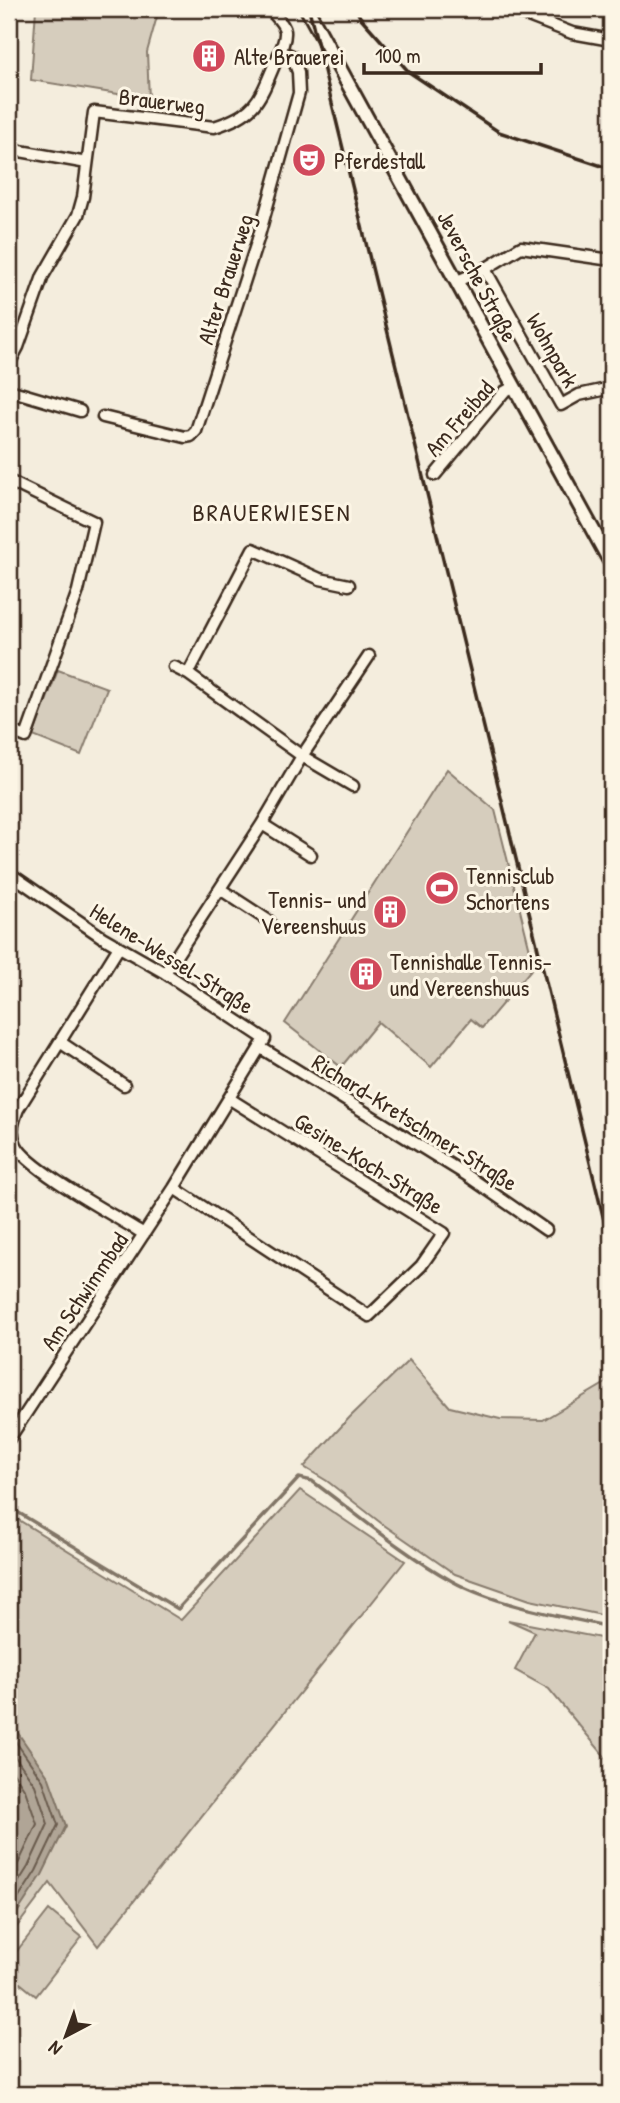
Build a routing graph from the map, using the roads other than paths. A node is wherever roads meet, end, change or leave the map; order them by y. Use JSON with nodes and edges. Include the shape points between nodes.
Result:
{"nodes":[{"id":1,"x":270,"y":9,"type":"edge"},
{"id":2,"x":307,"y":9,"type":"edge"},
{"id":3,"x":510,"y":9,"type":"edge"},
{"id":4,"x":611,"y":40,"type":"edge"},
{"id":5,"x":280,"y":51,"type":"junction"},
{"id":6,"x":9,"y":149,"type":"edge"},
{"id":7,"x":87,"y":163,"type":"junction"},
{"id":8,"x":611,"y":260,"type":"edge"},
{"id":9,"x":485,"y":270,"type":"junction"},
{"id":10,"x":457,"y":281,"type":"junction"},
{"id":11,"x":9,"y":363,"type":"edge"},
{"id":12,"x":513,"y":387,"type":"junction"},
{"id":13,"x":611,"y":388,"type":"edge"},
{"id":14,"x":9,"y":390,"type":"edge"},
{"id":15,"x":80,"y":411,"type":"dead end"},
{"id":16,"x":103,"y":416,"type":"dead end"},
{"id":17,"x":435,"y":475,"type":"dead end"},
{"id":18,"x":9,"y":481,"type":"edge"},
{"id":19,"x":611,"y":564,"type":"edge"},
{"id":20,"x":349,"y":585,"type":"dead end"},
{"id":21,"x":369,"y":656,"type":"dead end"},
{"id":22,"x":174,"y":667,"type":"dead end"},
{"id":23,"x":188,"y":674,"type":"junction"},
{"id":24,"x":9,"y":730,"type":"edge"},
{"id":25,"x":302,"y":757,"type":"junction"},
{"id":26,"x":353,"y":786,"type":"dead end"},
{"id":27,"x":262,"y":824,"type":"junction"},
{"id":28,"x":311,"y":855,"type":"dead end"},
{"id":29,"x":9,"y":873,"type":"edge"},
{"id":30,"x":220,"y":889,"type":"junction"},
{"id":31,"x":269,"y":921,"type":"dead end"},
{"id":32,"x":119,"y":947,"type":"junction"},
{"id":33,"x":165,"y":973,"type":"junction"},
{"id":34,"x":60,"y":1042,"type":"junction"},
{"id":35,"x":261,"y":1048,"type":"junction"},
{"id":36,"x":124,"y":1085,"type":"dead end"},
{"id":37,"x":230,"y":1099,"type":"junction"},
{"id":38,"x":174,"y":1188,"type":"junction"},
{"id":39,"x":547,"y":1230,"type":"dead end"},
{"id":40,"x":144,"y":1234,"type":"junction"},
{"id":41,"x":9,"y":1439,"type":"edge"}],
"edges":[{"from":1,"to":5,"type":"street","name":"Brauerweg","via":[[285,32]]},
{"from":2,"to":10,"type":"street","name":"Jeversche Straße"},
{"from":3,"to":4,"type":"street","via":[[572,33]]},
{"from":5,"to":7,"type":"street","name":"Brauerweg","via":[[258,102],[230,122],[214,127],[94,112]]},
{"from":5,"to":16,"type":"street","name":"Alter Brauerweg","via":[[292,56],[299,93],[196,431],[185,437]]},
{"from":6,"to":7,"type":"street"},
{"from":7,"to":11,"type":"street","name":"Brauerweg","via":[[78,215],[43,276]]},
{"from":8,"to":9,"type":"street","via":[[521,247]]},
{"from":9,"to":10,"type":"street"},
{"from":9,"to":13,"type":"street","name":"Wohnpark","via":[[561,405],[579,395]]},
{"from":10,"to":12,"type":"street","name":"Jeversche Straße"},
{"from":12,"to":17,"type":"street","name":"Am Freibad"},
{"from":12,"to":19,"type":"street","name":"Jeversche Straße"},
{"from":14,"to":15,"type":"street"},
{"from":18,"to":24,"type":"street","via":[[94,522],[78,591],[26,737]]},
{"from":20,"to":23,"type":"street","via":[[320,579],[253,549]]},
{"from":21,"to":25,"type":"street"},
{"from":22,"to":23,"type":"street"},
{"from":23,"to":25,"type":"street"},
{"from":25,"to":26,"type":"street"},
{"from":25,"to":27,"type":"street"},
{"from":27,"to":28,"type":"street"},
{"from":27,"to":30,"type":"street"},
{"from":29,"to":32,"type":"street","name":"Helene-Wessel-Straße"},
{"from":30,"to":31,"type":"street"},
{"from":30,"to":33,"type":"street"},
{"from":32,"to":33,"type":"street","name":"Helene-Wessel-Straße"},
{"from":32,"to":34,"type":"street"},
{"from":33,"to":35,"type":"street","name":"Helene-Wessel-Straße","via":[[265,1039]]},
{"from":34,"to":36,"type":"street"},
{"from":34,"to":40,"type":"street","via":[[18,1109],[12,1125],[16,1147],[51,1177]]},
{"from":35,"to":37,"type":"street","name":"Helene-Wessel-Straße"},
{"from":35,"to":39,"type":"street","name":"Richard-Kretschmer-Straße"},
{"from":37,"to":38,"type":"street","name":"Helene-Wessel-Straße"},
{"from":37,"to":38,"type":"street","name":"Gesine-Koch-Straße","via":[[444,1233],[421,1266],[369,1316]]},
{"from":38,"to":40,"type":"street","name":"Helene-Wessel-Straße"},
{"from":40,"to":41,"type":"street","name":"Am Schwimmbad"}]}
